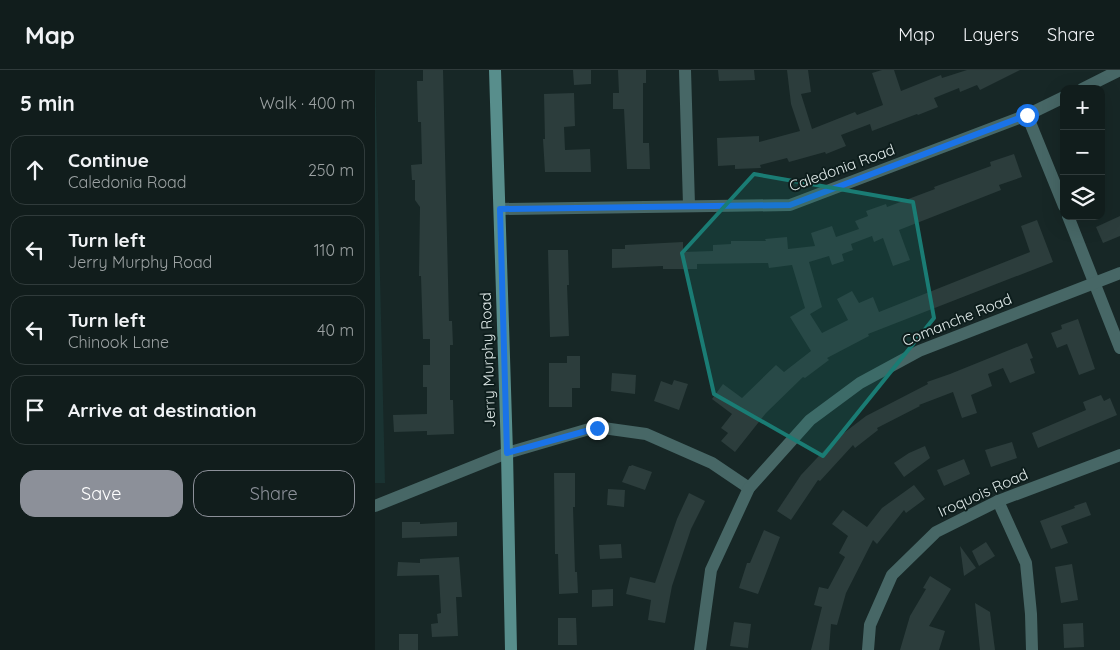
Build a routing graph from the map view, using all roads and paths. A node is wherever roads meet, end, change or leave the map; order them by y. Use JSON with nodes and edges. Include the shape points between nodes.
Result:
{"nodes":[{"id":1,"x":495,"y":70,"type":"edge"},
{"id":2,"x":685,"y":70,"type":"edge"},
{"id":3,"x":1120,"y":70,"type":"edge"},
{"id":4,"x":1090,"y":85,"type":"edge"},
{"id":5,"x":1060,"y":99,"type":"edge"},
{"id":6,"x":1027,"y":115,"type":"junction"},
{"id":7,"x":1060,"y":196,"type":"edge"},
{"id":8,"x":689,"y":205,"type":"junction"},
{"id":9,"x":500,"y":209,"type":"junction"},
{"id":10,"x":1070,"y":220,"type":"edge"},
{"id":11,"x":1120,"y":273,"type":"edge"},
{"id":12,"x":1094,"y":283,"type":"junction"},
{"id":13,"x":1120,"y":348,"type":"edge"},
{"id":14,"x":507,"y":453,"type":"junction"},
{"id":15,"x":1120,"y":454,"type":"edge"},
{"id":16,"x":749,"y":488,"type":"junction"},
{"id":17,"x":998,"y":501,"type":"junction"},
{"id":18,"x":375,"y":506,"type":"edge"},
{"id":19,"x":511,"y":650,"type":"edge"},
{"id":20,"x":701,"y":650,"type":"edge"},
{"id":21,"x":869,"y":650,"type":"edge"},
{"id":22,"x":1032,"y":650,"type":"edge"}],
"edges":[{"from":1,"to":9,"type":"street","name":"Jerry Murphy Road"},
{"from":2,"to":8,"type":"street"},
{"from":3,"to":4,"type":"street"},
{"from":5,"to":6,"type":"street","name":"Caledonia Road"},
{"from":6,"to":7,"type":"street"},
{"from":6,"to":8,"type":"street","name":"Caledonia Road","via":[[790,205]]},
{"from":8,"to":9,"type":"street","name":"Caledonia Road"},
{"from":9,"to":14,"type":"street","name":"Jerry Murphy Road"},
{"from":10,"to":12,"type":"street"},
{"from":11,"to":12,"type":"street","name":"Comanche Road"},
{"from":12,"to":13,"type":"street"},
{"from":12,"to":16,"type":"street","name":"Comanche Road","via":[[919,351],[860,383],[810,420]]},
{"from":14,"to":16,"type":"street","via":[[597,428],[646,434],[712,463]]},
{"from":14,"to":18,"type":"street"},
{"from":14,"to":19,"type":"street","name":"Jerry Murphy Road"},
{"from":15,"to":17,"type":"street","name":"Iroquois Road"},
{"from":16,"to":20,"type":"street","name":"Comanche Road","via":[[711,570]]},
{"from":17,"to":21,"type":"street","name":"Iroquois Road","via":[[936,532],[892,575],[870,625]]},
{"from":17,"to":22,"type":"street","via":[[1026,563]]}]}
